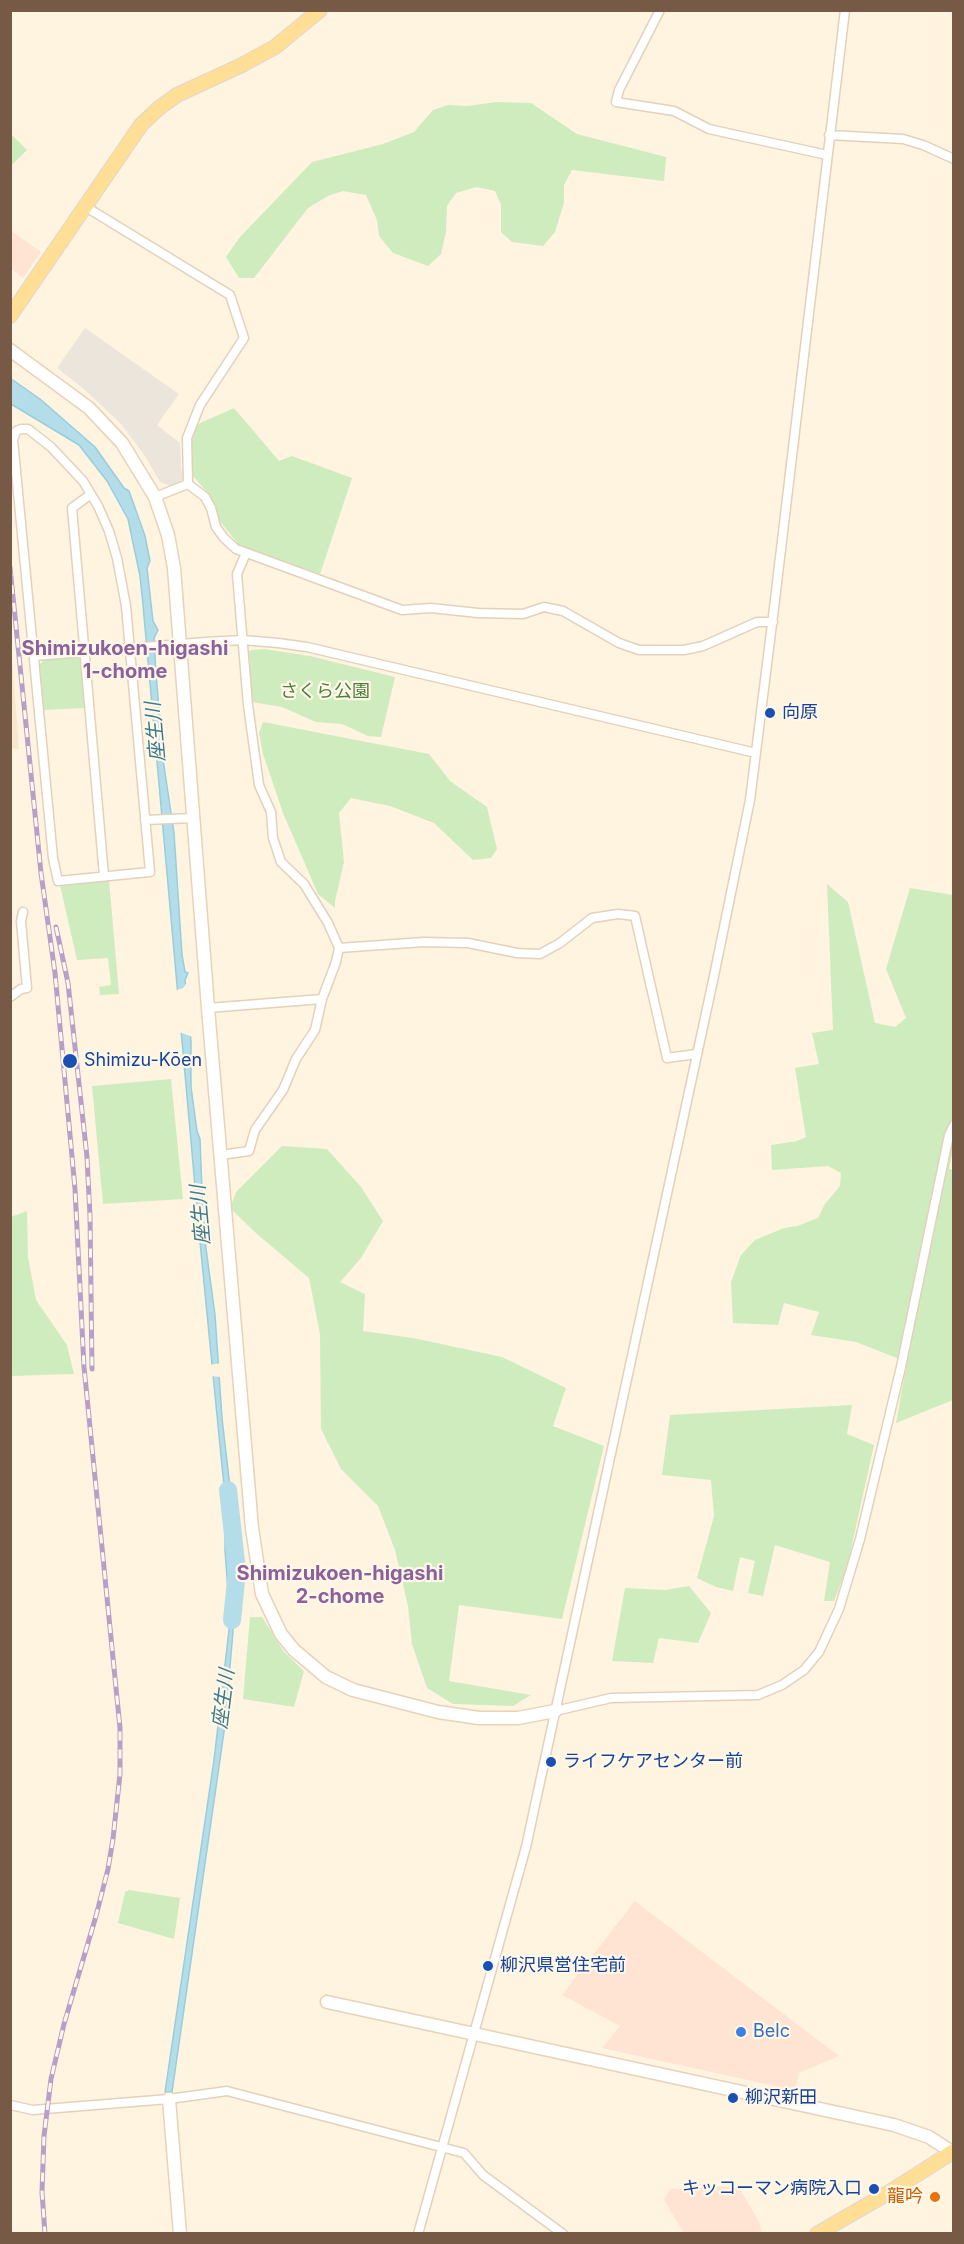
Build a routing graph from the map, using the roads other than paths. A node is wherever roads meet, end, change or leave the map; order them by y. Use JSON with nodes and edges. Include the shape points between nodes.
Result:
{"nodes":[{"id":1,"x":320,"y":10,"type":"edge"},
{"id":2,"x":660,"y":10,"type":"edge"},
{"id":3,"x":845,"y":10,"type":"edge"},
{"id":4,"x":829,"y":135,"type":"junction"},
{"id":5,"x":827,"y":155,"type":"junction"},
{"id":6,"x":954,"y":159,"type":"edge"},
{"id":7,"x":86,"y":207,"type":"junction"},
{"id":8,"x":10,"y":316,"type":"edge"},
{"id":9,"x":10,"y":350,"type":"edge"},
{"id":10,"x":13,"y":454,"type":"edge"},
{"id":11,"x":188,"y":484,"type":"junction"},
{"id":12,"x":91,"y":494,"type":"junction"},
{"id":13,"x":155,"y":497,"type":"junction"},
{"id":14,"x":246,"y":553,"type":"junction"},
{"id":15,"x":773,"y":622,"type":"junction"},
{"id":16,"x":243,"y":640,"type":"junction"},
{"id":17,"x":173,"y":644,"type":"junction"},
{"id":18,"x":134,"y":647,"type":"junction"},
{"id":19,"x":84,"y":651,"type":"junction"},
{"id":20,"x":34,"y":656,"type":"junction"},
{"id":21,"x":756,"y":753,"type":"junction"},
{"id":22,"x":193,"y":818,"type":"junction"},
{"id":23,"x":149,"y":820,"type":"junction"},
{"id":24,"x":104,"y":876,"type":"junction"},
{"id":25,"x":23,"y":912,"type":"dead end"},
{"id":26,"x":339,"y":948,"type":"junction"},
{"id":27,"x":10,"y":997,"type":"edge"},
{"id":28,"x":322,"y":999,"type":"junction"},
{"id":29,"x":208,"y":1008,"type":"junction"},
{"id":30,"x":696,"y":1054,"type":"junction"},
{"id":31,"x":954,"y":1125,"type":"edge"},
{"id":32,"x":221,"y":1155,"type":"junction"},
{"id":33,"x":901,"y":1366,"type":"junction"},
{"id":34,"x":909,"y":1374,"type":"dead end"},
{"id":35,"x":555,"y":1711,"type":"junction"},
{"id":36,"x":327,"y":2002,"type":"dead end"},
{"id":37,"x":475,"y":2034,"type":"junction"},
{"id":38,"x":169,"y":2098,"type":"junction"},
{"id":39,"x":10,"y":2105,"type":"edge"},
{"id":40,"x":443,"y":2147,"type":"junction"},
{"id":41,"x":953,"y":2152,"type":"edge"},
{"id":42,"x":180,"y":2234,"type":"edge"},
{"id":43,"x":418,"y":2234,"type":"edge"},
{"id":44,"x":562,"y":2234,"type":"edge"},
{"id":45,"x":817,"y":2234,"type":"edge"}],
"edges":[{"from":1,"to":7,"type":"main road","via":[[275,46],[159,108],[127,142]]},
{"from":2,"to":5,"type":"street","via":[[616,102],[674,111],[709,129]]},
{"from":3,"to":4,"type":"street"},
{"from":4,"to":5,"type":"street"},
{"from":4,"to":6,"type":"street","via":[[903,139]]},
{"from":5,"to":15,"type":"street"},
{"from":7,"to":8,"type":"main road"},
{"from":7,"to":11,"type":"street","via":[[230,295],[244,338],[200,405],[187,438]]},
{"from":9,"to":13,"type":"street","via":[[104,423],[127,450]]},
{"from":10,"to":12,"type":"street","via":[[16,431],[28,429],[70,466]]},
{"from":10,"to":20,"type":"street"},
{"from":11,"to":13,"type":"street"},
{"from":11,"to":14,"type":"street","via":[[205,497],[224,538]]},
{"from":12,"to":18,"type":"street","via":[[117,558]]},
{"from":12,"to":19,"type":"street","via":[[72,508]]},
{"from":13,"to":17,"type":"street","via":[[174,568]]},
{"from":14,"to":15,"type":"street","via":[[402,610],[523,614],[544,607],[563,611],[639,650],[684,650],[703,646],[757,622]]},
{"from":14,"to":16,"type":"street","via":[[237,574]]},
{"from":15,"to":21,"type":"street"},
{"from":16,"to":17,"type":"street"},
{"from":16,"to":21,"type":"street","via":[[307,647]]},
{"from":16,"to":26,"type":"street","via":[[259,785],[271,812],[273,838],[281,862],[304,884]]},
{"from":17,"to":18,"type":"street"},
{"from":17,"to":22,"type":"street"},
{"from":18,"to":19,"type":"street"},
{"from":18,"to":23,"type":"street"},
{"from":19,"to":20,"type":"street"},
{"from":19,"to":24,"type":"street"},
{"from":20,"to":24,"type":"street","via":[[58,881]]},
{"from":21,"to":30,"type":"street","via":[[740,854]]},
{"from":22,"to":23,"type":"street"},
{"from":22,"to":29,"type":"street"},
{"from":23,"to":24,"type":"street","via":[[150,872]]},
{"from":25,"to":27,"type":"street","via":[[27,988]]},
{"from":26,"to":28,"type":"street"},
{"from":26,"to":30,"type":"street","via":[[424,942],[540,954],[592,918],[635,916],[667,1058]]},
{"from":28,"to":29,"type":"street"},
{"from":28,"to":32,"type":"street","via":[[315,1030],[296,1059],[283,1090],[255,1130],[249,1151]]},
{"from":29,"to":32,"type":"street"},
{"from":30,"to":35,"type":"street"},
{"from":31,"to":33,"type":"street"},
{"from":32,"to":35,"type":"street","via":[[256,1568],[262,1594],[281,1634],[310,1665],[353,1690],[478,1718],[518,1718]]},
{"from":33,"to":34,"type":"street"},
{"from":33,"to":35,"type":"street","via":[[860,1539],[839,1609],[819,1652],[804,1670],[758,1695],[611,1698]]},
{"from":35,"to":37,"type":"street","via":[[522,1864]]},
{"from":36,"to":37,"type":"street"},
{"from":37,"to":40,"type":"street"},
{"from":37,"to":41,"type":"street","via":[[894,2125],[929,2137]]},
{"from":38,"to":39,"type":"street","via":[[33,2110]]},
{"from":38,"to":40,"type":"street","via":[[227,2091]]},
{"from":38,"to":42,"type":"street"},
{"from":40,"to":43,"type":"street"},
{"from":40,"to":44,"type":"street","via":[[464,2153],[483,2175]]},
{"from":41,"to":45,"type":"main road"}]}
